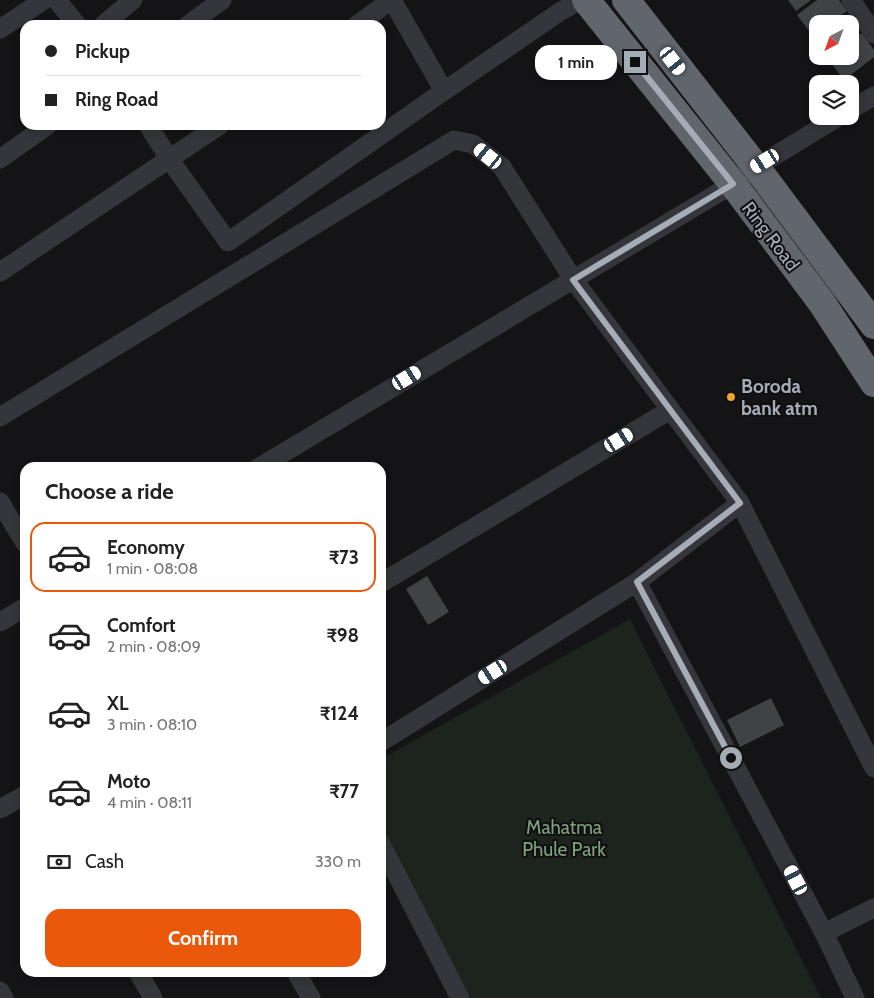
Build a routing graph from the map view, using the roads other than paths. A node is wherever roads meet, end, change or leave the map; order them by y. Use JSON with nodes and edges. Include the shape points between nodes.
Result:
{"nodes":[{"id":1,"x":44,"y":0,"type":"edge"},
{"id":2,"x":57,"y":0,"type":"edge"},
{"id":3,"x":133,"y":0,"type":"edge"},
{"id":4,"x":222,"y":0,"type":"edge"},
{"id":5,"x":391,"y":0,"type":"edge"},
{"id":6,"x":581,"y":0,"type":"edge"},
{"id":7,"x":586,"y":0,"type":"edge"},
{"id":8,"x":626,"y":0,"type":"edge"},
{"id":9,"x":851,"y":0,"type":"edge"},
{"id":10,"x":73,"y":20,"type":"edge"},
{"id":11,"x":109,"y":20,"type":"edge"},
{"id":12,"x":195,"y":20,"type":"edge"},
{"id":13,"x":364,"y":20,"type":"edge"},
{"id":14,"x":0,"y":29,"type":"edge"},
{"id":15,"x":874,"y":34,"type":"edge"},
{"id":16,"x":444,"y":90,"type":"junction"},
{"id":17,"x":874,"y":96,"type":"edge"},
{"id":18,"x":859,"y":105,"type":"edge"},
{"id":19,"x":825,"y":125,"type":"edge"},
{"id":20,"x":41,"y":130,"type":"edge"},
{"id":21,"x":151,"y":130,"type":"edge"},
{"id":22,"x":213,"y":130,"type":"edge"},
{"id":23,"x":0,"y":159,"type":"edge"},
{"id":24,"x":170,"y":160,"type":"junction"},
{"id":25,"x":756,"y":167,"type":"junction"},
{"id":26,"x":733,"y":184,"type":"junction"},
{"id":27,"x":228,"y":242,"type":"junction"},
{"id":28,"x":244,"y":268,"type":"junction"},
{"id":29,"x":0,"y":272,"type":"edge"},
{"id":30,"x":573,"y":280,"type":"junction"},
{"id":31,"x":874,"y":325,"type":"edge"},
{"id":32,"x":874,"y":383,"type":"edge"},
{"id":33,"x":670,"y":410,"type":"junction"},
{"id":34,"x":0,"y":417,"type":"edge"},
{"id":35,"x":268,"y":462,"type":"edge"},
{"id":36,"x":0,"y":502,"type":"edge"},
{"id":37,"x":740,"y":503,"type":"junction"},
{"id":38,"x":20,"y":535,"type":"edge"},
{"id":39,"x":386,"y":580,"type":"edge"},
{"id":40,"x":637,"y":582,"type":"junction"},
{"id":41,"x":20,"y":610,"type":"edge"},
{"id":42,"x":0,"y":622,"type":"edge"},
{"id":43,"x":386,"y":739,"type":"edge"},
{"id":44,"x":874,"y":768,"type":"edge"},
{"id":45,"x":20,"y":798,"type":"edge"},
{"id":46,"x":0,"y":809,"type":"edge"},
{"id":47,"x":386,"y":854,"type":"edge"},
{"id":48,"x":874,"y":908,"type":"edge"},
{"id":49,"x":824,"y":933,"type":"junction"},
{"id":50,"x":141,"y":977,"type":"edge"},
{"id":51,"x":299,"y":977,"type":"edge"},
{"id":52,"x":0,"y":991,"type":"edge"},
{"id":53,"x":4,"y":998,"type":"edge"},
{"id":54,"x":153,"y":998,"type":"edge"},
{"id":55,"x":311,"y":998,"type":"edge"},
{"id":56,"x":460,"y":998,"type":"edge"},
{"id":57,"x":855,"y":998,"type":"edge"}],
"edges":[{"from":1,"to":14,"type":"street"},
{"from":2,"to":10,"type":"street"},
{"from":3,"to":11,"type":"street"},
{"from":4,"to":12,"type":"street"},
{"from":5,"to":13,"type":"street"},
{"from":5,"to":16,"type":"street"},
{"from":6,"to":16,"type":"street"},
{"from":7,"to":26,"type":"highway","name":"Ring Road"},
{"from":8,"to":25,"type":"highway","name":"Ring Road"},
{"from":9,"to":15,"type":"street"},
{"from":16,"to":27,"type":"street"},
{"from":17,"to":18,"type":"street"},
{"from":19,"to":25,"type":"street"},
{"from":20,"to":23,"type":"street"},
{"from":21,"to":24,"type":"street"},
{"from":22,"to":24,"type":"street"},
{"from":24,"to":27,"type":"street"},
{"from":24,"to":29,"type":"street"},
{"from":25,"to":26,"type":"street"},
{"from":25,"to":31,"type":"highway","name":"Ring Road"},
{"from":26,"to":30,"type":"street"},
{"from":26,"to":32,"type":"highway","name":"Ring Road","via":[[822,303]]},
{"from":27,"to":28,"type":"street"},
{"from":28,"to":30,"type":"street","via":[[454,140],[474,144],[502,167]]},
{"from":28,"to":34,"type":"street"},
{"from":30,"to":33,"type":"street"},
{"from":30,"to":35,"type":"street"},
{"from":33,"to":37,"type":"street"},
{"from":33,"to":39,"type":"street"},
{"from":36,"to":38,"type":"street"},
{"from":37,"to":40,"type":"street"},
{"from":37,"to":44,"type":"street"},
{"from":40,"to":43,"type":"street"},
{"from":40,"to":49,"type":"street"},
{"from":41,"to":42,"type":"street"},
{"from":45,"to":46,"type":"street"},
{"from":47,"to":56,"type":"street"},
{"from":48,"to":49,"type":"street"},
{"from":49,"to":57,"type":"street"},
{"from":50,"to":54,"type":"street"},
{"from":51,"to":55,"type":"street"},
{"from":52,"to":53,"type":"street"}]}
